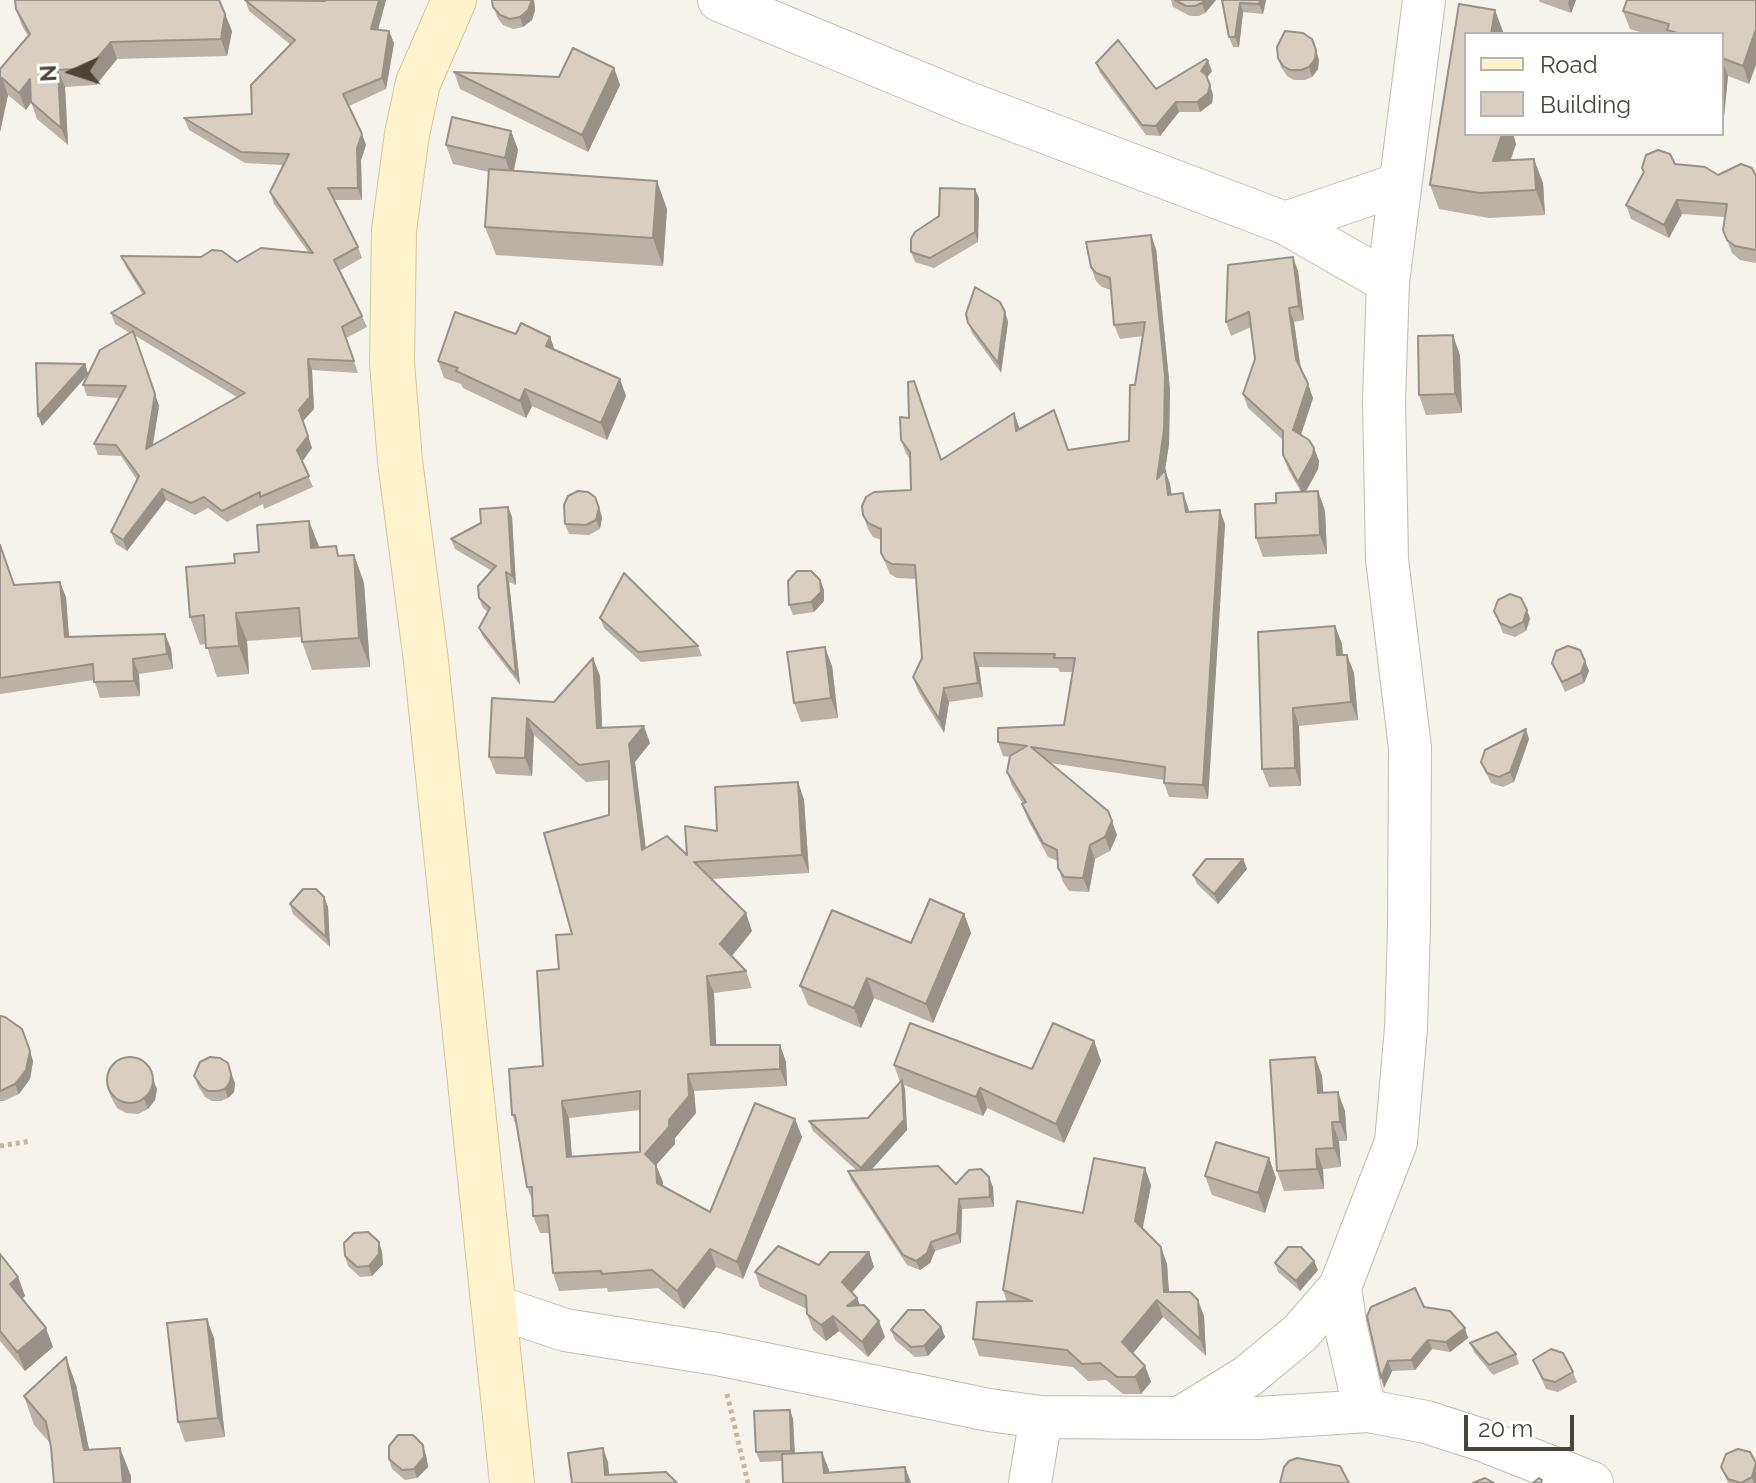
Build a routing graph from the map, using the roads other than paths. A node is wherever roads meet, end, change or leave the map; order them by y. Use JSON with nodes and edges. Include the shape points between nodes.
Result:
{"nodes":[{"id":1,"x":454,"y":0,"type":"edge"},
{"id":2,"x":719,"y":0,"type":"edge"},
{"id":3,"x":1424,"y":0,"type":"edge"},
{"id":4,"x":1400,"y":184,"type":"junction"},
{"id":5,"x":1285,"y":223,"type":"junction"},
{"id":6,"x":1388,"y":282,"type":"junction"},
{"id":7,"x":1340,"y":1287,"type":"junction"},
{"id":8,"x":494,"y":1306,"type":"junction"},
{"id":9,"x":1368,"y":1411,"type":"junction"},
{"id":10,"x":1041,"y":1417,"type":"junction"},
{"id":11,"x":1180,"y":1418,"type":"junction"},
{"id":12,"x":512,"y":1483,"type":"edge"},
{"id":13,"x":1030,"y":1483,"type":"edge"},
{"id":14,"x":1592,"y":1483,"type":"edge"}],
"edges":[{"from":1,"to":8,"type":"street","via":[[418,83],[407,134],[394,230],[392,363]]},
{"from":2,"to":5,"type":"street","via":[[968,103]]},
{"from":3,"to":4,"type":"street"},
{"from":4,"to":5,"type":"street"},
{"from":4,"to":6,"type":"street"},
{"from":5,"to":6,"type":"street"},
{"from":6,"to":7,"type":"street","via":[[1387,559],[1410,748],[1406,1028],[1396,1142]]},
{"from":7,"to":9,"type":"street"},
{"from":7,"to":11,"type":"street","via":[[1300,1333]]},
{"from":8,"to":10,"type":"street","via":[[565,1330]]},
{"from":8,"to":12,"type":"street"},
{"from":9,"to":11,"type":"street"},
{"from":9,"to":14,"type":"street","via":[[1482,1440]]},
{"from":10,"to":11,"type":"street"},
{"from":10,"to":13,"type":"street"}]}
